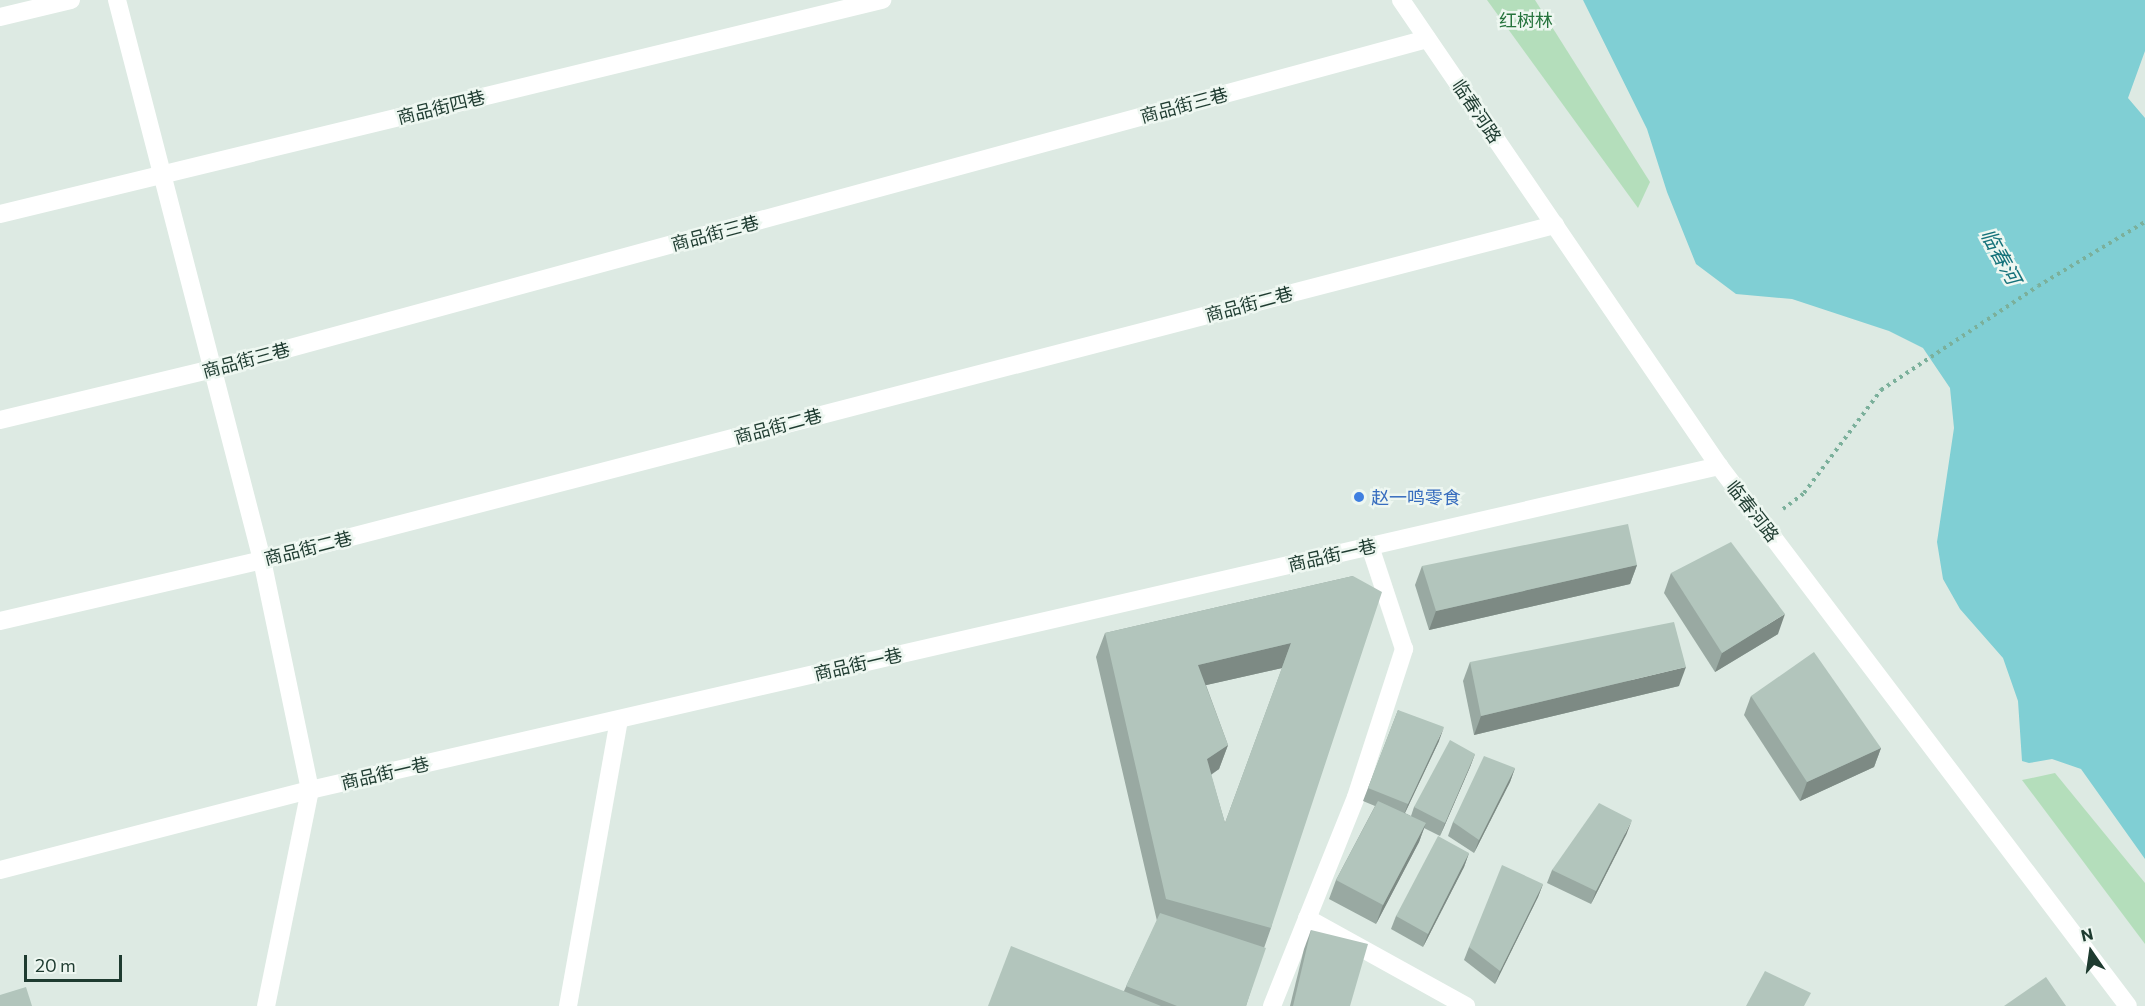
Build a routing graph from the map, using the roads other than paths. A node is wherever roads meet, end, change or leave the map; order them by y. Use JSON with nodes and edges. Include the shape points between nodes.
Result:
{"nodes":[{"id":1,"x":71,"y":0,"type":"edge"},
{"id":2,"x":117,"y":0,"type":"edge"},
{"id":3,"x":882,"y":0,"type":"edge"},
{"id":4,"x":1401,"y":0,"type":"edge"},
{"id":5,"x":0,"y":17,"type":"edge"},
{"id":6,"x":1427,"y":39,"type":"junction"},
{"id":7,"x":163,"y":175,"type":"junction"},
{"id":8,"x":0,"y":214,"type":"edge"},
{"id":9,"x":1555,"y":225,"type":"junction"},
{"id":10,"x":213,"y":369,"type":"junction"},
{"id":11,"x":0,"y":420,"type":"edge"},
{"id":12,"x":1719,"y":466,"type":"junction"},
{"id":13,"x":1370,"y":546,"type":"junction"},
{"id":14,"x":262,"y":560,"type":"junction"},
{"id":15,"x":0,"y":621,"type":"edge"},
{"id":16,"x":619,"y":719,"type":"junction"},
{"id":17,"x":310,"y":790,"type":"junction"},
{"id":18,"x":0,"y":870,"type":"edge"},
{"id":19,"x":1307,"y":918,"type":"junction"},
{"id":20,"x":266,"y":1006,"type":"edge"},
{"id":21,"x":568,"y":1006,"type":"edge"},
{"id":22,"x":1272,"y":1006,"type":"edge"},
{"id":23,"x":1466,"y":1006,"type":"edge"},
{"id":24,"x":2128,"y":1006,"type":"edge"}],
"edges":[{"from":1,"to":5,"type":"street"},
{"from":2,"to":7,"type":"street"},
{"from":3,"to":7,"type":"street","name":"商品街四巷"},
{"from":4,"to":6,"type":"street","name":"临春河路"},
{"from":6,"to":9,"type":"street","name":"临春河路"},
{"from":6,"to":10,"type":"street","name":"商品街三巷"},
{"from":7,"to":8,"type":"street","name":"商品街四巷"},
{"from":7,"to":10,"type":"street"},
{"from":9,"to":12,"type":"street","name":"临春河路"},
{"from":9,"to":14,"type":"street","name":"商品街二巷"},
{"from":10,"to":11,"type":"street","name":"商品街三巷"},
{"from":10,"to":14,"type":"street"},
{"from":12,"to":13,"type":"street","name":"商品街一巷"},
{"from":12,"to":24,"type":"street","name":"临春河路"},
{"from":13,"to":16,"type":"street","name":"商品街一巷"},
{"from":13,"to":19,"type":"street","via":[[1404,649],[1356,797]]},
{"from":14,"to":15,"type":"street","name":"商品街二巷"},
{"from":14,"to":17,"type":"street"},
{"from":16,"to":17,"type":"street","name":"商品街一巷"},
{"from":16,"to":21,"type":"street"},
{"from":17,"to":18,"type":"street","name":"商品街一巷"},
{"from":17,"to":20,"type":"street"},
{"from":19,"to":22,"type":"street"},
{"from":19,"to":23,"type":"street"}]}
